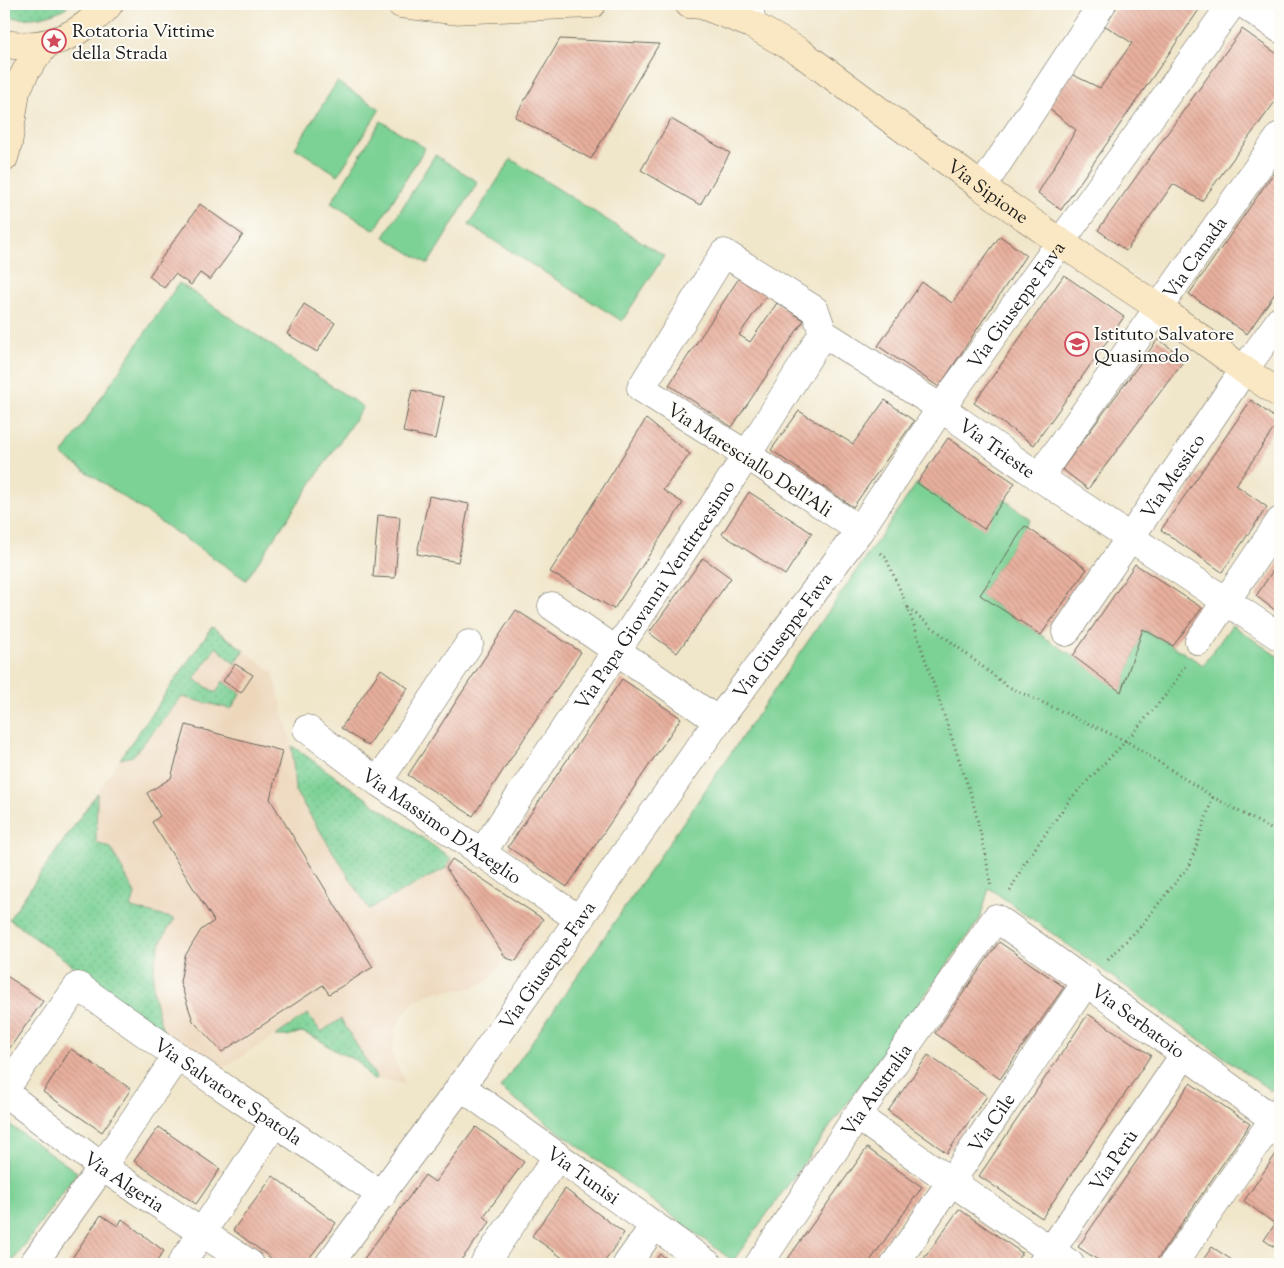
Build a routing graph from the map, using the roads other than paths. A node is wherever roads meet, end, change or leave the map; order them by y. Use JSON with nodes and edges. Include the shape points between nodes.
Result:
{"nodes":[{"id":1,"x":108,"y":4,"type":"edge"},
{"id":2,"x":401,"y":4,"type":"edge"},
{"id":3,"x":592,"y":4,"type":"edge"},
{"id":4,"x":689,"y":4,"type":"edge"},
{"id":5,"x":1102,"y":4,"type":"edge"},
{"id":6,"x":1232,"y":4,"type":"edge"},
{"id":7,"x":1244,"y":4,"type":"edge"},
{"id":8,"x":750,"y":14,"type":"edge"},
{"id":9,"x":1280,"y":29,"type":"edge"},
{"id":10,"x":4,"y":44,"type":"edge"},
{"id":11,"x":46,"y":44,"type":"junction"},
{"id":12,"x":1280,"y":136,"type":"edge"},
{"id":13,"x":4,"y":158,"type":"edge"},
{"id":14,"x":982,"y":187,"type":"junction"},
{"id":15,"x":1060,"y":242,"type":"junction"},
{"id":16,"x":1159,"y":308,"type":"junction"},
{"id":17,"x":1280,"y":320,"type":"edge"},
{"id":18,"x":824,"y":333,"type":"junction"},
{"id":19,"x":1244,"y":370,"type":"junction"},
{"id":20,"x":1280,"y":394,"type":"edge"},
{"id":21,"x":942,"y":408,"type":"junction"},
{"id":22,"x":747,"y":455,"type":"junction"},
{"id":23,"x":1039,"y":477,"type":"junction"},
{"id":24,"x":1280,"y":521,"type":"edge"},
{"id":25,"x":860,"y":530,"type":"junction"},
{"id":26,"x":1131,"y":537,"type":"junction"},
{"id":27,"x":1226,"y":601,"type":"junction"},
{"id":28,"x":552,"y":606,"type":"dead end"},
{"id":29,"x":1066,"y":632,"type":"dead end"},
{"id":30,"x":1280,"y":637,"type":"edge"},
{"id":31,"x":1199,"y":641,"type":"road end"},
{"id":32,"x":470,"y":644,"type":"dead end"},
{"id":33,"x":616,"y":650,"type":"junction"},
{"id":34,"x":718,"y":721,"type":"junction"},
{"id":35,"x":307,"y":729,"type":"dead end"},
{"id":36,"x":378,"y":782,"type":"junction"},
{"id":37,"x":481,"y":854,"type":"junction"},
{"id":38,"x":996,"y":918,"type":"joint"},
{"id":39,"x":580,"y":920,"type":"junction"},
{"id":40,"x":1087,"y":981,"type":"junction"},
{"id":41,"x":1184,"y":1055,"type":"junction"},
{"id":42,"x":177,"y":1056,"type":"junction"},
{"id":43,"x":460,"y":1086,"type":"junction"},
{"id":44,"x":4,"y":1091,"type":"edge"},
{"id":45,"x":857,"y":1116,"type":"junction"},
{"id":46,"x":1278,"y":1117,"type":"edge"},
{"id":47,"x":275,"y":1122,"type":"junction"},
{"id":48,"x":557,"y":1157,"type":"junction"},
{"id":49,"x":102,"y":1167,"type":"junction"},
{"id":50,"x":951,"y":1181,"type":"junction"},
{"id":51,"x":382,"y":1195,"type":"junction"},
{"id":52,"x":654,"y":1226,"type":"junction"},
{"id":53,"x":202,"y":1233,"type":"junction"},
{"id":54,"x":1054,"y":1260,"type":"edge"},
{"id":55,"x":34,"y":1264,"type":"edge"},
{"id":56,"x":181,"y":1264,"type":"edge"},
{"id":57,"x":250,"y":1264,"type":"edge"},
{"id":58,"x":329,"y":1264,"type":"edge"},
{"id":59,"x":484,"y":1264,"type":"edge"},
{"id":60,"x":627,"y":1264,"type":"edge"},
{"id":61,"x":708,"y":1264,"type":"edge"},
{"id":62,"x":759,"y":1264,"type":"edge"},
{"id":63,"x":895,"y":1264,"type":"edge"},
{"id":64,"x":1173,"y":1264,"type":"edge"}],
"edges":[{"from":1,"to":11,"type":"street","via":[[78,32]]},
{"from":2,"to":3,"type":"street","via":[[452,10]]},
{"from":4,"to":8,"type":"street","name":"Via Sipione"},
{"from":5,"to":14,"type":"street"},
{"from":6,"to":15,"type":"street","name":"Via Giuseppe Fava"},
{"from":7,"to":9,"type":"street"},
{"from":8,"to":14,"type":"street","name":"Via Sipione"},
{"from":10,"to":11,"type":"street"},
{"from":11,"to":13,"type":"street","via":[[27,69],[16,92]]},
{"from":12,"to":16,"type":"street","name":"Via Canada"},
{"from":14,"to":15,"type":"street","name":"Via Sipione"},
{"from":15,"to":16,"type":"street","name":"Via Sipione"},
{"from":15,"to":21,"type":"street","name":"Via Giuseppe Fava"},
{"from":16,"to":19,"type":"street","name":"Via Sipione"},
{"from":16,"to":23,"type":"street","name":"Via Canada"},
{"from":17,"to":19,"type":"street","name":"Via Messico"},
{"from":18,"to":21,"type":"street","name":"Via Trieste"},
{"from":18,"to":22,"type":"street","name":"Via Papa Giovanni Ventitreesimo"},
{"from":18,"to":22,"type":"street","name":"Via Maresciallo Dell'Ali","via":[[815,310],[724,253],[641,388]]},
{"from":19,"to":20,"type":"street","name":"Via Sipione"},
{"from":19,"to":26,"type":"street","name":"Via Messico"},
{"from":21,"to":23,"type":"street","name":"Via Trieste"},
{"from":21,"to":25,"type":"street","name":"Via Giuseppe Fava"},
{"from":22,"to":25,"type":"street","name":"Via Maresciallo Dell'Ali"},
{"from":22,"to":33,"type":"street","name":"Via Papa Giovanni Ventitreesimo"},
{"from":23,"to":26,"type":"street","name":"Via Trieste"},
{"from":24,"to":27,"type":"street"},
{"from":25,"to":34,"type":"street","name":"Via Giuseppe Fava"},
{"from":26,"to":27,"type":"street","name":"Via Trieste"},
{"from":26,"to":29,"type":"street","name":"Via Messico"},
{"from":27,"to":30,"type":"street","name":"Via Trieste"},
{"from":27,"to":31,"type":"street"},
{"from":28,"to":33,"type":"street"},
{"from":32,"to":36,"type":"street"},
{"from":33,"to":34,"type":"street"},
{"from":33,"to":37,"type":"street","name":"Via Papa Giovanni Ventitreesimo"},
{"from":34,"to":39,"type":"street","name":"Via Giuseppe Fava"},
{"from":35,"to":36,"type":"street","name":"Via Massimo D'Azeglio"},
{"from":36,"to":37,"type":"street","name":"Via Massimo D'Azeglio"},
{"from":37,"to":39,"type":"street","name":"Via Massimo D'Azeglio"},
{"from":38,"to":40,"type":"street","name":"Via Serbatoio"},
{"from":38,"to":45,"type":"street","name":"Via Australia"},
{"from":39,"to":43,"type":"street","name":"Via Giuseppe Fava"},
{"from":40,"to":41,"type":"street","name":"Via Serbatoio"},
{"from":40,"to":50,"type":"street","name":"Via Cile"},
{"from":41,"to":46,"type":"street","name":"Via Serbatoio"},
{"from":41,"to":54,"type":"street","name":"Via Perù"},
{"from":42,"to":44,"type":"street","name":"Via Salvatore Spatola","via":[[78,986]]},
{"from":42,"to":47,"type":"street","name":"Via Salvatore Spatola"},
{"from":42,"to":49,"type":"street"},
{"from":43,"to":48,"type":"street","name":"Via Tunisi"},
{"from":43,"to":51,"type":"street","name":"Via Giuseppe Fava"},
{"from":44,"to":49,"type":"street","name":"Via Algeria"},
{"from":45,"to":50,"type":"street"},
{"from":45,"to":62,"type":"street","name":"Via Australia"},
{"from":46,"to":64,"type":"street"},
{"from":47,"to":51,"type":"street","name":"Via Salvatore Spatola"},
{"from":47,"to":53,"type":"street"},
{"from":48,"to":52,"type":"street","name":"Via Tunisi"},
{"from":48,"to":59,"type":"street"},
{"from":49,"to":53,"type":"street","name":"Via Algeria"},
{"from":49,"to":55,"type":"street"},
{"from":50,"to":54,"type":"street"},
{"from":50,"to":63,"type":"street","name":"Via Cile"},
{"from":51,"to":58,"type":"street","name":"Via Giuseppe Fava"},
{"from":52,"to":60,"type":"street"},
{"from":52,"to":61,"type":"street","name":"Via Tunisi"},
{"from":53,"to":56,"type":"street"},
{"from":53,"to":57,"type":"street","name":"Via Algeria"}]}
